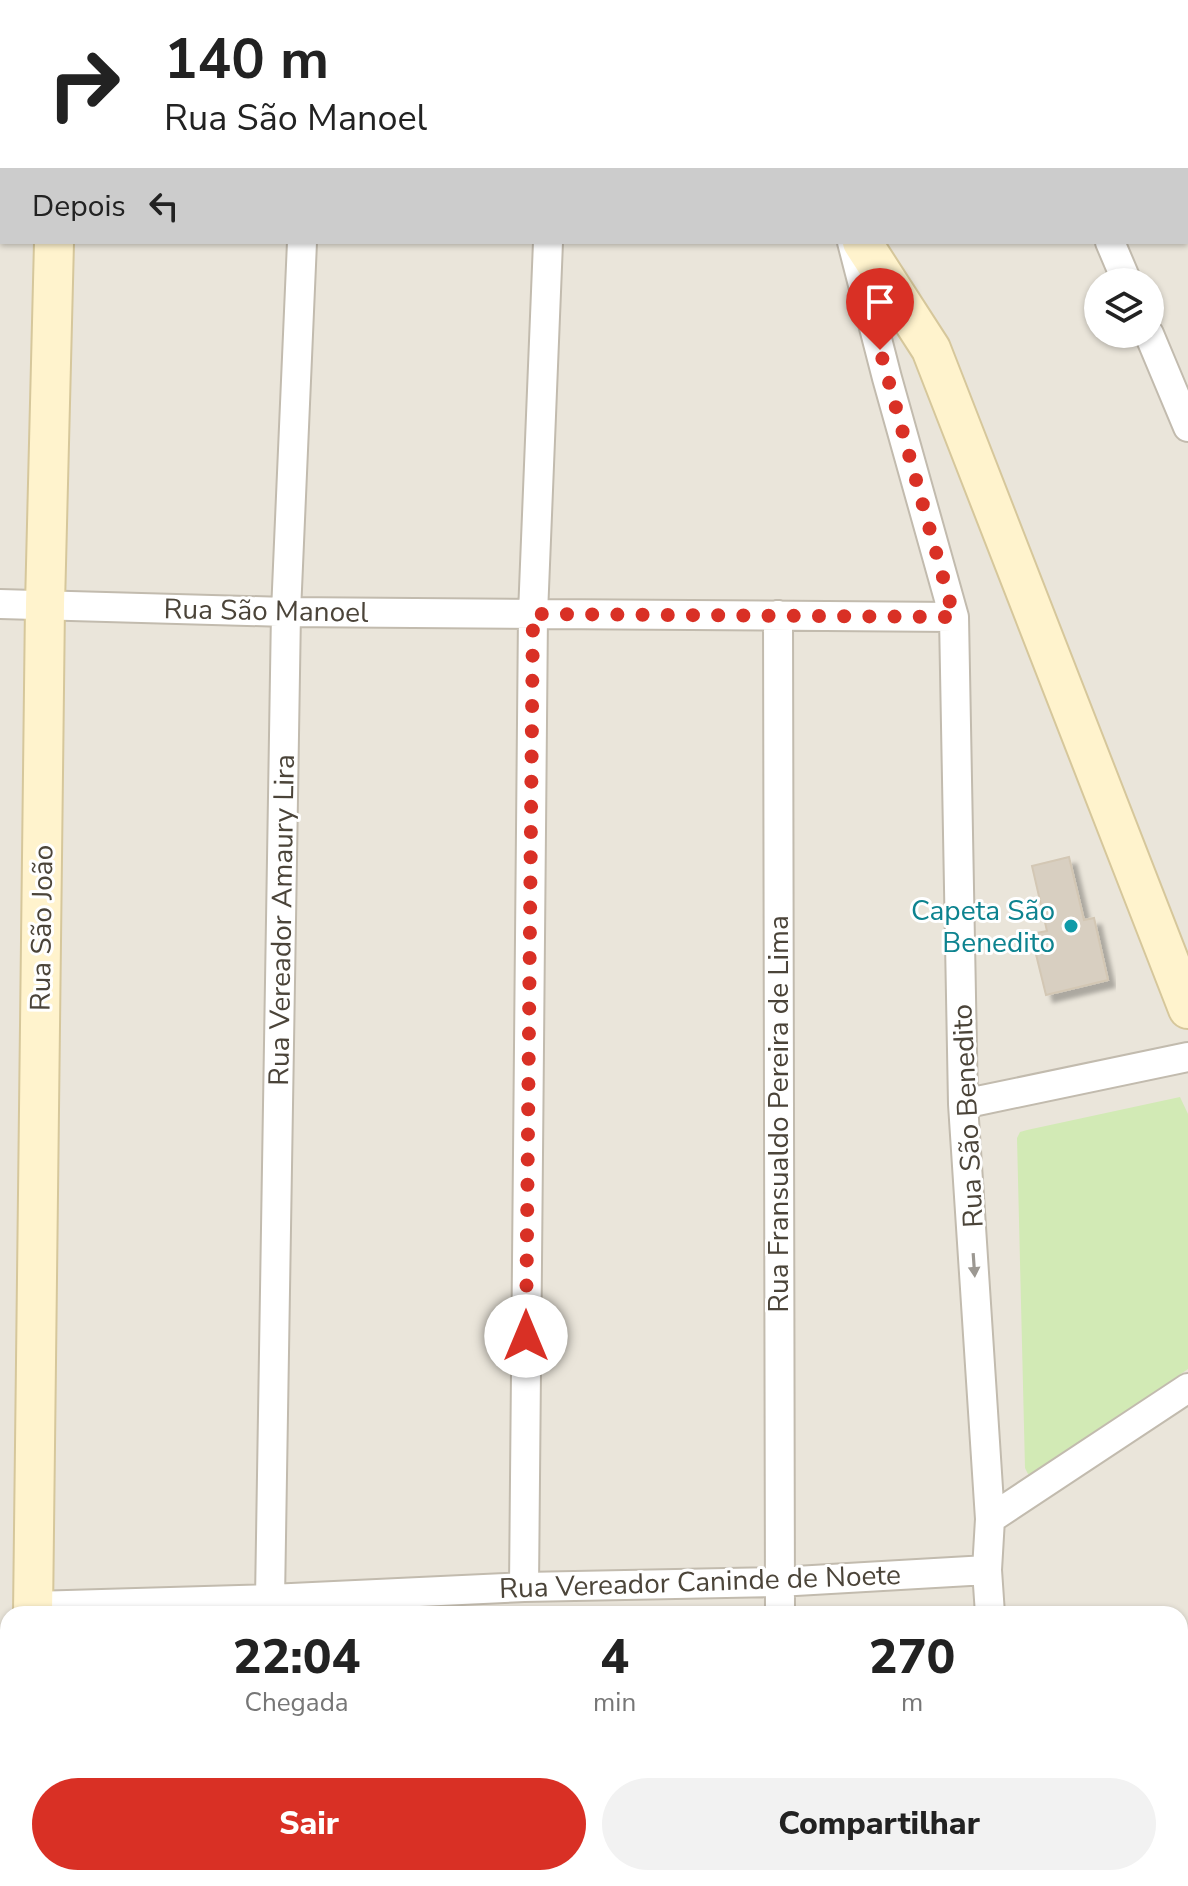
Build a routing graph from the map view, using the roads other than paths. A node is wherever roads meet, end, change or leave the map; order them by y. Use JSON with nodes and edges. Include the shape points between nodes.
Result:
{"nodes":[{"id":1,"x":54,"y":244,"type":"edge"},
{"id":2,"x":302,"y":244,"type":"edge"},
{"id":3,"x":548,"y":244,"type":"edge"},
{"id":4,"x":853,"y":244,"type":"edge"},
{"id":5,"x":863,"y":244,"type":"edge"},
{"id":6,"x":1111,"y":244,"type":"edge"},
{"id":7,"x":1121,"y":268,"type":"edge"},
{"id":8,"x":1155,"y":348,"type":"edge"},
{"id":9,"x":1188,"y":427,"type":"edge"},
{"id":10,"x":0,"y":604,"type":"edge"},
{"id":11,"x":45,"y":605,"type":"junction"},
{"id":12,"x":286,"y":612,"type":"junction"},
{"id":13,"x":533,"y":614,"type":"junction"},
{"id":14,"x":778,"y":615,"type":"junction"},
{"id":15,"x":954,"y":617,"type":"junction"},
{"id":16,"x":1188,"y":1009,"type":"edge"},
{"id":17,"x":1188,"y":1057,"type":"edge"},
{"id":18,"x":963,"y":1104,"type":"junction"},
{"id":19,"x":1188,"y":1388,"type":"edge"},
{"id":20,"x":990,"y":1519,"type":"junction"},
{"id":21,"x":987,"y":1570,"type":"junction"},
{"id":22,"x":778,"y":1582,"type":"junction"},
{"id":23,"x":524,"y":1587,"type":"junction"},
{"id":24,"x":270,"y":1599,"type":"junction"},
{"id":25,"x":33,"y":1606,"type":"edge"},
{"id":26,"x":119,"y":1606,"type":"edge"},
{"id":27,"x":780,"y":1606,"type":"edge"},
{"id":28,"x":989,"y":1606,"type":"edge"}],
"edges":[{"from":1,"to":11,"type":"main road","name":"Rua São João"},
{"from":2,"to":12,"type":"street","name":"Rua Vereador Amaury Lira"},
{"from":3,"to":13,"type":"street"},
{"from":4,"to":15,"type":"street","name":"Rua São Benedito"},
{"from":5,"to":16,"type":"main road","via":[[931,349]]},
{"from":6,"to":7,"type":"street"},
{"from":8,"to":9,"type":"street"},
{"from":10,"to":11,"type":"street","name":"Rua São Manoel"},
{"from":11,"to":12,"type":"street","name":"Rua São Manoel"},
{"from":11,"to":25,"type":"main road","name":"Rua São João"},
{"from":12,"to":13,"type":"street","name":"Rua São Manoel"},
{"from":12,"to":24,"type":"street","name":"Rua Vereador Amaury Lira"},
{"from":13,"to":14,"type":"street","name":"Rua São Manoel"},
{"from":13,"to":23,"type":"street"},
{"from":14,"to":15,"type":"street","name":"Rua São Manoel"},
{"from":14,"to":22,"type":"street","name":"Rua Fransualdo Pereira de Lima"},
{"from":15,"to":18,"type":"street","name":"Rua São Benedito"},
{"from":17,"to":18,"type":"street"},
{"from":18,"to":20,"type":"street","name":"Rua São Benedito","one_way":true},
{"from":19,"to":20,"type":"street"},
{"from":20,"to":21,"type":"street","name":"Rua São Benedito"},
{"from":21,"to":22,"type":"street","name":"Rua Vereador Caninde de Noete"},
{"from":21,"to":28,"type":"street","name":"Rua São Benedito"},
{"from":22,"to":23,"type":"street","name":"Rua Vereador Caninde de Noete"},
{"from":22,"to":27,"type":"street","name":"Rua Fransualdo Pereira de Lima"},
{"from":23,"to":24,"type":"street","name":"Rua Vereador Caninde de Noete"},
{"from":24,"to":26,"type":"street","name":"Rua Vereador Caninde de Noete"}]}
